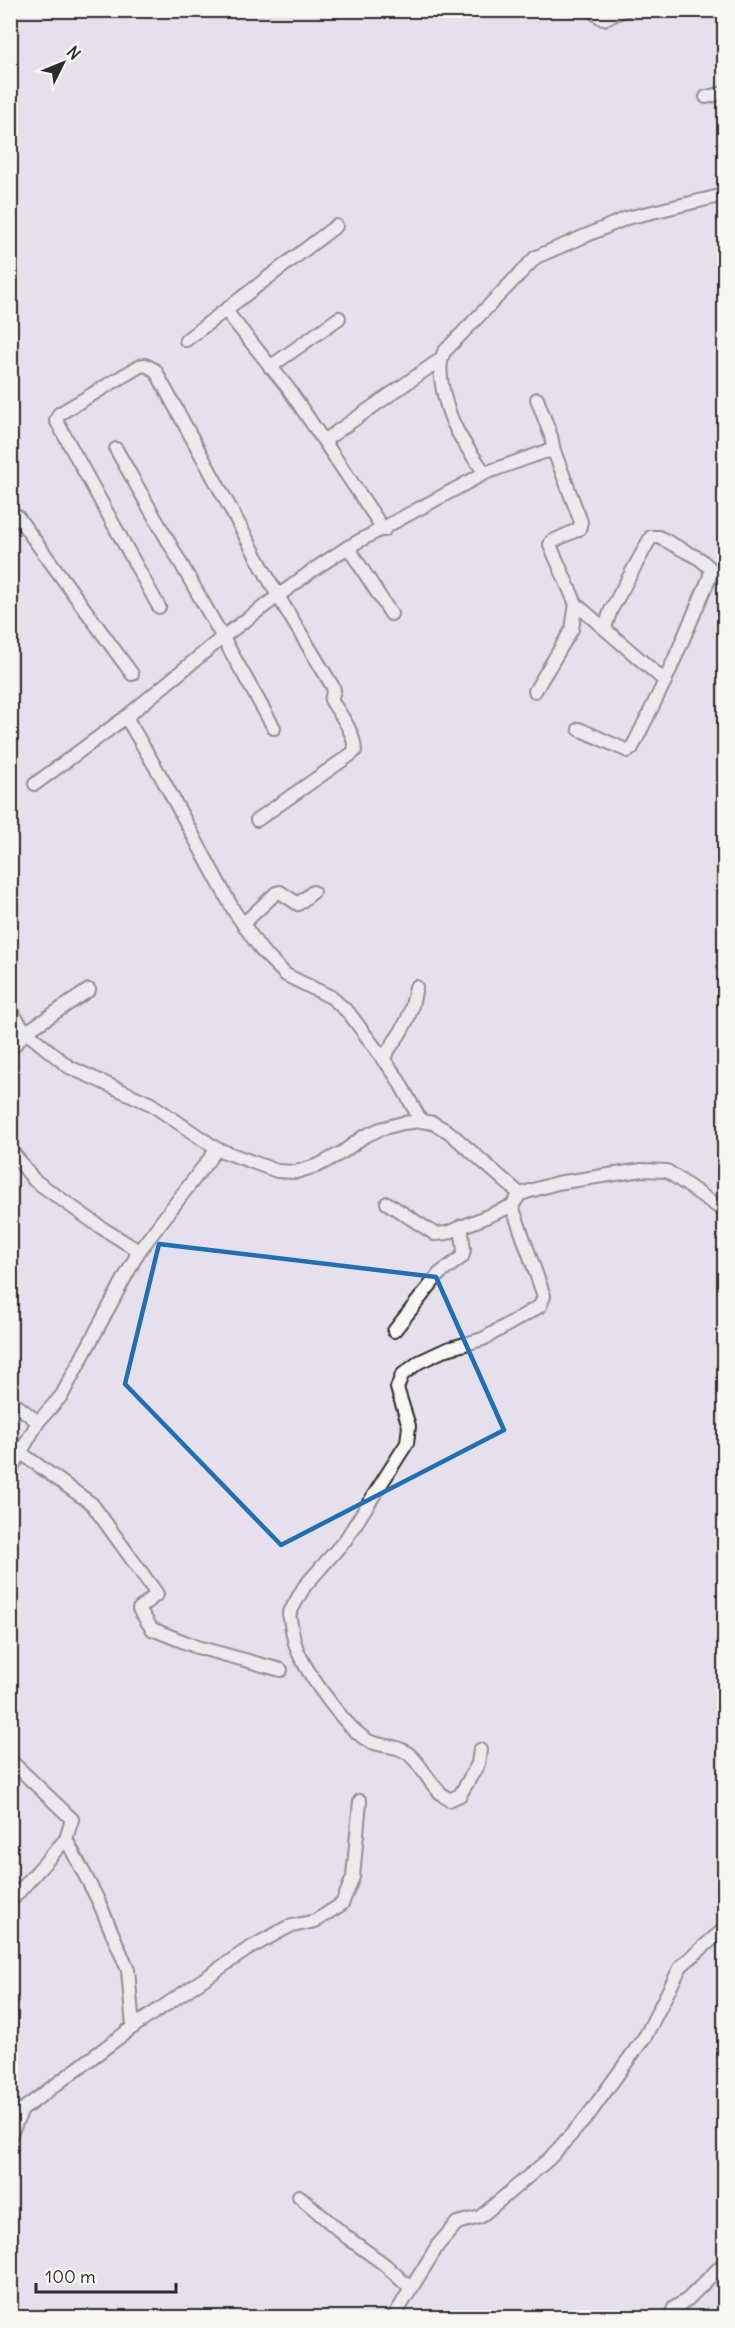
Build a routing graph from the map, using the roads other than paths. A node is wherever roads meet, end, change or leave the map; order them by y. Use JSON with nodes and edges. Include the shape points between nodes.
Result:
{"nodes":[{"id":1,"x":590,"y":10,"type":"edge"},
{"id":2,"x":625,"y":10,"type":"edge"},
{"id":3,"x":724,"y":93,"type":"edge"},
{"id":4,"x":706,"y":97,"type":"dead end"},
{"id":5,"x":724,"y":195,"type":"edge"},
{"id":6,"x":336,"y":226,"type":"dead end"},
{"id":7,"x":226,"y":310,"type":"junction"},
{"id":8,"x":339,"y":318,"type":"dead end"},
{"id":9,"x":186,"y":340,"type":"dead end"},
{"id":10,"x":441,"y":358,"type":"junction"},
{"id":11,"x":270,"y":367,"type":"junction"},
{"id":12,"x":537,"y":399,"type":"dead end"},
{"id":13,"x":325,"y":440,"type":"junction"},
{"id":14,"x":116,"y":449,"type":"dead end"},
{"id":15,"x":554,"y":451,"type":"junction"},
{"id":16,"x":485,"y":473,"type":"junction"},
{"id":17,"x":10,"y":513,"type":"edge"},
{"id":18,"x":384,"y":530,"type":"junction"},
{"id":19,"x":348,"y":547,"type":"junction"},
{"id":20,"x":278,"y":596,"type":"junction"},
{"id":21,"x":576,"y":604,"type":"junction"},
{"id":22,"x":159,"y":607,"type":"dead end"},
{"id":23,"x":391,"y":614,"type":"dead end"},
{"id":24,"x":605,"y":627,"type":"junction"},
{"id":25,"x":223,"y":637,"type":"junction"},
{"id":26,"x":132,"y":674,"type":"dead end"},
{"id":27,"x":665,"y":681,"type":"junction"},
{"id":28,"x":535,"y":691,"type":"dead end"},
{"id":29,"x":126,"y":717,"type":"junction"},
{"id":30,"x":274,"y":728,"type":"dead end"},
{"id":31,"x":579,"y":729,"type":"dead end"},
{"id":32,"x":35,"y":784,"type":"dead end"},
{"id":33,"x":257,"y":820,"type":"dead end"},
{"id":34,"x":313,"y":892,"type":"dead end"},
{"id":35,"x":243,"y":924,"type":"junction"},
{"id":36,"x":416,"y":987,"type":"dead end"},
{"id":37,"x":89,"y":990,"type":"dead end"},
{"id":38,"x":10,"y":1010,"type":"edge"},
{"id":39,"x":26,"y":1032,"type":"junction"},
{"id":40,"x":10,"y":1050,"type":"edge"},
{"id":41,"x":383,"y":1060,"type":"junction"},
{"id":42,"x":421,"y":1122,"type":"junction"},
{"id":43,"x":10,"y":1149,"type":"edge"},
{"id":44,"x":217,"y":1149,"type":"junction"},
{"id":45,"x":520,"y":1194,"type":"junction"},
{"id":46,"x":387,"y":1203,"type":"dead end"},
{"id":47,"x":513,"y":1206,"type":"junction"},
{"id":48,"x":724,"y":1211,"type":"edge"},
{"id":49,"x":461,"y":1226,"type":"junction"},
{"id":50,"x":140,"y":1251,"type":"junction"},
{"id":51,"x":394,"y":1331,"type":"dead end"},
{"id":52,"x":10,"y":1400,"type":"edge"},
{"id":53,"x":38,"y":1422,"type":"junction"},
{"id":54,"x":21,"y":1453,"type":"junction"},
{"id":55,"x":10,"y":1471,"type":"edge"},
{"id":56,"x":281,"y":1670,"type":"dead end"},
{"id":57,"x":480,"y":1750,"type":"dead end"},
{"id":58,"x":10,"y":1760,"type":"edge"},
{"id":59,"x":360,"y":1801,"type":"dead end"},
{"id":60,"x":66,"y":1839,"type":"junction"},
{"id":61,"x":10,"y":1902,"type":"edge"},
{"id":62,"x":724,"y":1929,"type":"edge"},
{"id":63,"x":133,"y":2027,"type":"junction"},
{"id":64,"x":10,"y":2136,"type":"edge"},
{"id":65,"x":299,"y":2196,"type":"dead end"},
{"id":66,"x":724,"y":2263,"type":"edge"},
{"id":67,"x":410,"y":2289,"type":"junction"},
{"id":68,"x":393,"y":2318,"type":"edge"},
{"id":69,"x":670,"y":2318,"type":"edge"}],
"edges":[{"from":1,"to":2,"type":"street","via":[[603,19]]},
{"from":3,"to":4,"type":"street"},
{"from":5,"to":10,"type":"street","via":[[627,218],[536,257]]},
{"from":6,"to":7,"type":"street"},
{"from":7,"to":9,"type":"street"},
{"from":7,"to":11,"type":"street"},
{"from":8,"to":11,"type":"street"},
{"from":10,"to":13,"type":"street"},
{"from":10,"to":16,"type":"street","via":[[449,418]]},
{"from":11,"to":13,"type":"street"},
{"from":12,"to":15,"type":"street"},
{"from":13,"to":18,"type":"street"},
{"from":14,"to":25,"type":"street"},
{"from":15,"to":16,"type":"street"},
{"from":15,"to":21,"type":"street","via":[[581,522],[579,529],[550,545]]},
{"from":16,"to":18,"type":"street"},
{"from":17,"to":26,"type":"street","via":[[17,516]]},
{"from":18,"to":19,"type":"street"},
{"from":19,"to":20,"type":"street"},
{"from":19,"to":23,"type":"street"},
{"from":20,"to":22,"type":"street","via":[[155,370],[145,365],[59,414],[56,420]]},
{"from":20,"to":25,"type":"street"},
{"from":20,"to":33,"type":"street","via":[[333,687],[331,700],[353,736],[355,751]]},
{"from":21,"to":24,"type":"street"},
{"from":21,"to":28,"type":"street","via":[[572,629]]},
{"from":24,"to":27,"type":"street"},
{"from":24,"to":27,"type":"street","via":[[651,537],[659,537],[706,564],[711,569],[709,579]]},
{"from":25,"to":29,"type":"street"},
{"from":25,"to":30,"type":"street"},
{"from":27,"to":31,"type":"street","via":[[628,751]]},
{"from":29,"to":32,"type":"street"},
{"from":29,"to":35,"type":"street"},
{"from":34,"to":35,"type":"street","via":[[298,903],[276,893]]},
{"from":35,"to":41,"type":"street","via":[[270,962],[349,1013]]},
{"from":36,"to":41,"type":"street","via":[[403,1028]]},
{"from":37,"to":39,"type":"street"},
{"from":38,"to":39,"type":"street"},
{"from":39,"to":40,"type":"street"},
{"from":39,"to":44,"type":"street","via":[[69,1067],[151,1104]]},
{"from":41,"to":42,"type":"street","via":[[410,1097]]},
{"from":42,"to":44,"type":"street","via":[[380,1129],[327,1161],[296,1172],[278,1171]]},
{"from":42,"to":45,"type":"street","via":[[433,1123],[449,1132]]},
{"from":43,"to":50,"type":"street","via":[[34,1180]]},
{"from":44,"to":50,"type":"street"},
{"from":45,"to":47,"type":"street"},
{"from":45,"to":48,"type":"street","via":[[557,1183],[642,1170],[667,1172]]},
{"from":46,"to":49,"type":"street","via":[[435,1234]]},
{"from":47,"to":49,"type":"street"},
{"from":47,"to":57,"type":"street","via":[[544,1296],[540,1306],[483,1340],[447,1349],[402,1375],[397,1388],[409,1426],[407,1443],[346,1539],[304,1587],[289,1614],[298,1653],[326,1698],[371,1742],[410,1755],[437,1792],[449,1800],[460,1795],[475,1771]]},
{"from":49,"to":51,"type":"street","via":[[462,1257],[439,1274]]},
{"from":50,"to":53,"type":"street","via":[[62,1395]]},
{"from":52,"to":53,"type":"street"},
{"from":53,"to":54,"type":"street"},
{"from":54,"to":55,"type":"street"},
{"from":54,"to":56,"type":"street","via":[[92,1503],[157,1594],[139,1609],[153,1629],[197,1647]]},
{"from":58,"to":60,"type":"street","via":[[72,1819]]},
{"from":59,"to":63,"type":"street","via":[[353,1876],[342,1904],[315,1921],[288,1927],[248,1949]]},
{"from":60,"to":61,"type":"street"},
{"from":60,"to":63,"type":"street","via":[[128,1970]]},
{"from":62,"to":67,"type":"street","via":[[681,1966],[646,2035],[587,2117],[549,2159],[480,2217],[457,2223]]},
{"from":63,"to":64,"type":"street","via":[[22,2110]]},
{"from":65,"to":67,"type":"street"},
{"from":66,"to":69,"type":"street","via":[[674,2308]]},
{"from":67,"to":68,"type":"street"}]}
